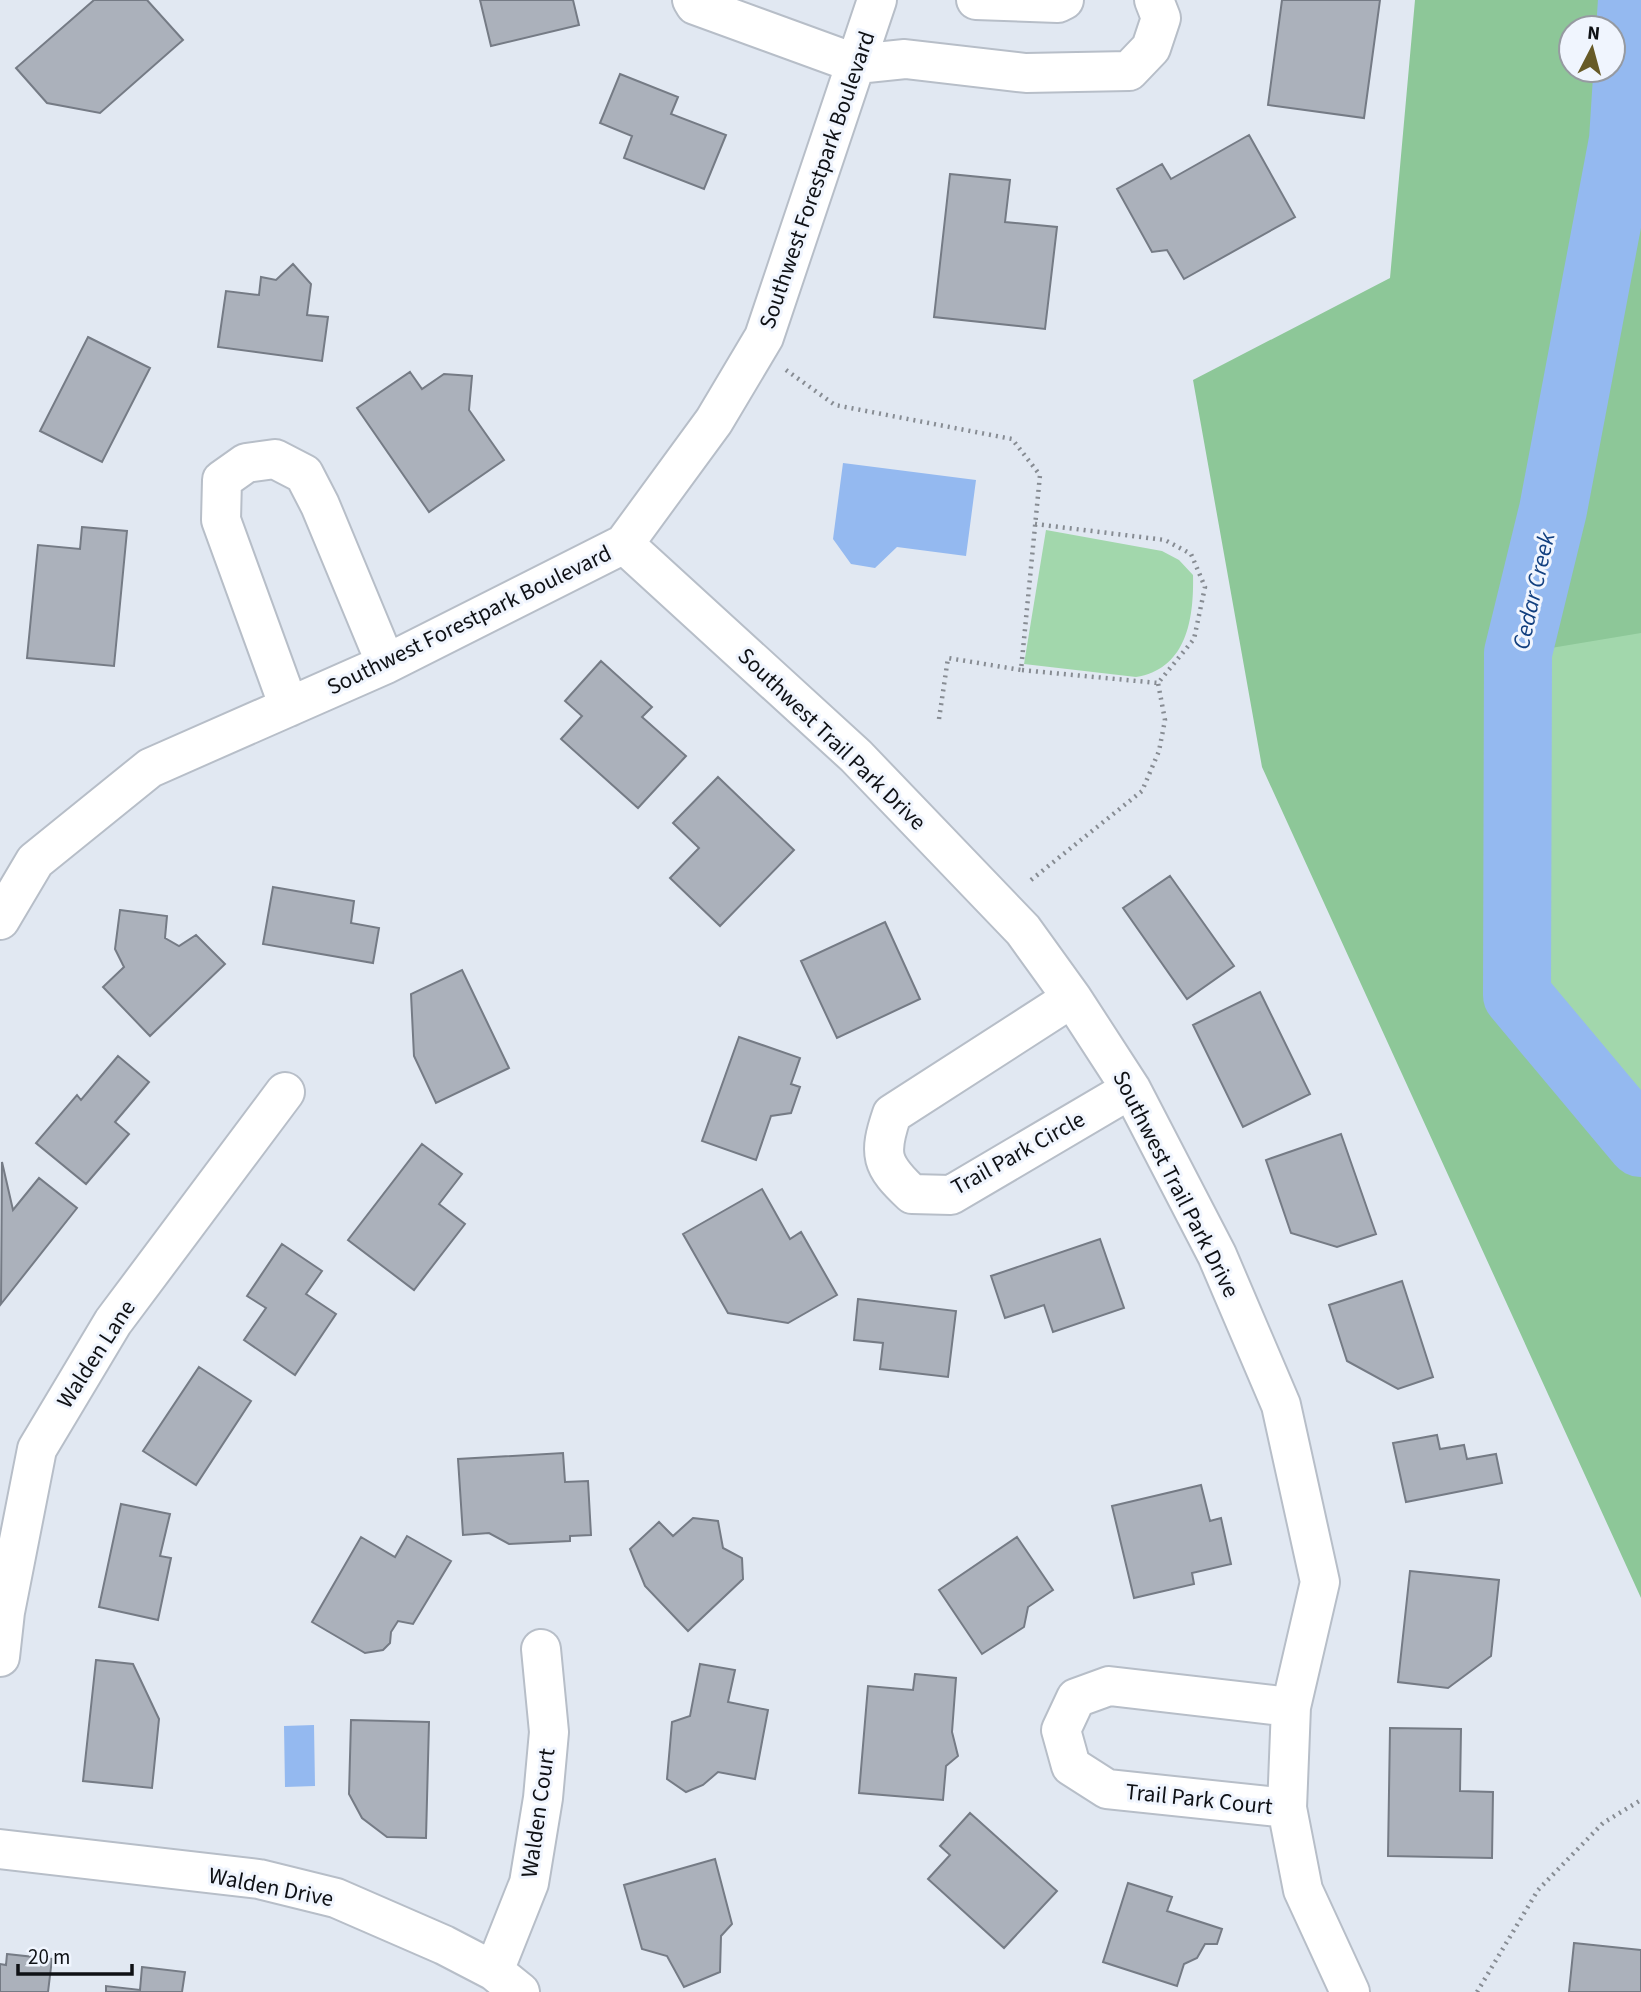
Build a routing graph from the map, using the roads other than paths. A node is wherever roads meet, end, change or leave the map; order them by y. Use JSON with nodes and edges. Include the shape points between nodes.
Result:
{"nodes":[{"id":1,"x":692,"y":0,"type":"edge"},
{"id":2,"x":877,"y":0,"type":"edge"},
{"id":3,"x":976,"y":0,"type":"edge"},
{"id":4,"x":1064,"y":0,"type":"edge"},
{"id":5,"x":1154,"y":0,"type":"edge"},
{"id":6,"x":857,"y":64,"type":"junction"},
{"id":7,"x":624,"y":544,"type":"junction"},
{"id":8,"x":386,"y":664,"type":"junction"},
{"id":9,"x":289,"y":708,"type":"junction"},
{"id":10,"x":0,"y":919,"type":"edge"},
{"id":11,"x":1072,"y":998,"type":"junction"},
{"id":12,"x":1130,"y":1089,"type":"junction"},
{"id":13,"x":285,"y":1093,"type":"dead end"},
{"id":14,"x":541,"y":1648,"type":"dead end"},
{"id":15,"x":0,"y":1657,"type":"edge"},
{"id":16,"x":1291,"y":1707,"type":"junction"},
{"id":17,"x":1287,"y":1808,"type":"junction"},
{"id":18,"x":0,"y":1849,"type":"edge"},
{"id":19,"x":507,"y":1981,"type":"edge"},
{"id":20,"x":1350,"y":1992,"type":"edge"}],
"edges":[{"from":1,"to":6,"type":"street","via":[[695,5]]},
{"from":2,"to":6,"type":"street","name":"Southwest Forestpark Boulevard"},
{"from":3,"to":4,"type":"street"},
{"from":5,"to":6,"type":"street","via":[[1161,18],[1151,48],[1129,71],[1026,73],[905,58]]},
{"from":6,"to":7,"type":"street","name":"Southwest Forestpark Boulevard","via":[[764,337],[714,421]]},
{"from":7,"to":8,"type":"street","name":"Southwest Forestpark Boulevard"},
{"from":7,"to":11,"type":"street","name":"Southwest Trail Park Drive","via":[[856,756],[1023,930]]},
{"from":8,"to":9,"type":"street","name":"Southwest Forestpark Boulevard"},
{"from":8,"to":9,"type":"street","via":[[304,474],[275,459],[246,463],[222,480],[221,520]]},
{"from":9,"to":10,"type":"street","name":"Southwest Forestpark Boulevard","via":[[150,768],[35,862]]},
{"from":11,"to":12,"type":"street","name":"Southwest Trail Park Drive"},
{"from":11,"to":12,"type":"street","name":"Trail Park Circle","via":[[892,1114],[882,1144],[888,1172],[912,1195],[951,1195]]},
{"from":12,"to":16,"type":"street","name":"Southwest Trail Park Drive","via":[[1217,1255],[1281,1405],[1320,1582]]},
{"from":13,"to":15,"type":"street","name":"Walden Lane","via":[[113,1322],[37,1448]]},
{"from":14,"to":19,"type":"street","name":"Walden Court","via":[[549,1732],[529,1883]]},
{"from":16,"to":17,"type":"street","name":"Southwest Trail Park Drive"},
{"from":16,"to":17,"type":"street","name":"Trail Park Court","via":[[1109,1686],[1076,1698],[1061,1730],[1071,1766],[1107,1789]]},
{"from":17,"to":20,"type":"street","name":"Southwest Trail Park Drive","via":[[1303,1890]]},
{"from":18,"to":19,"type":"street","name":"Walden Drive","via":[[259,1879],[336,1898],[411,1929]]}]}
